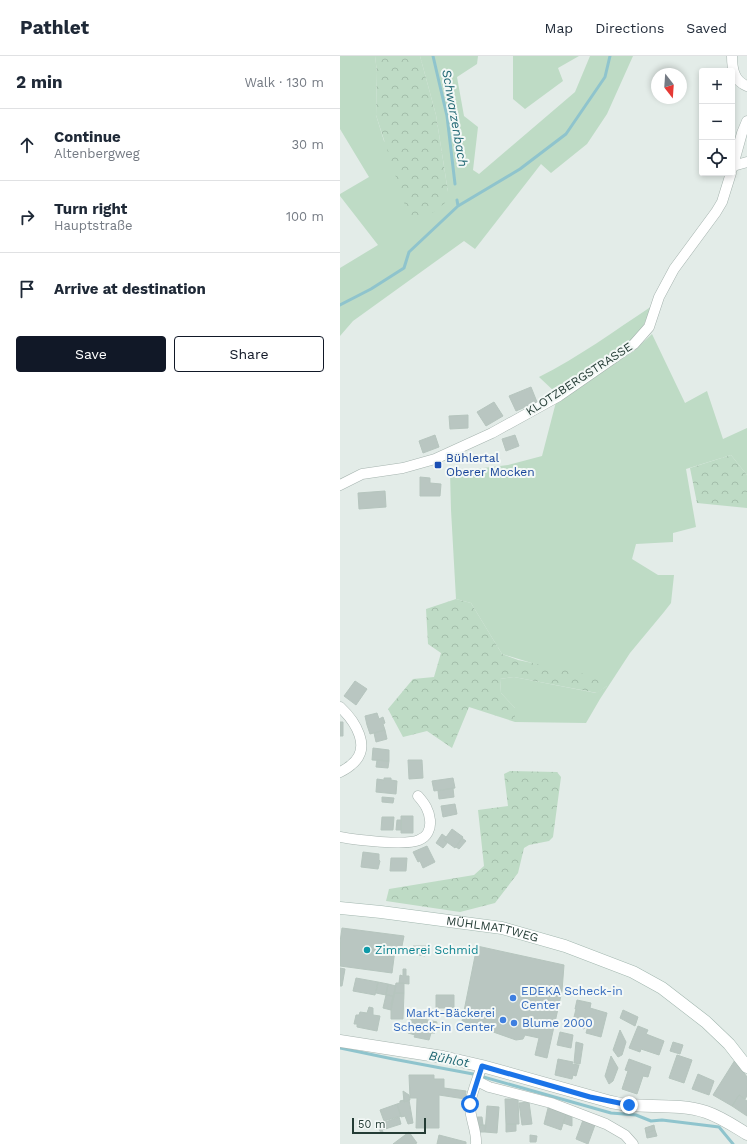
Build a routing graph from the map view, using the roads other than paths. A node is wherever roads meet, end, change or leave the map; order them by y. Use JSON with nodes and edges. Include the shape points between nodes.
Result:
{"nodes":[{"id":1,"x":732,"y":56,"type":"edge"},
{"id":2,"x":747,"y":86,"type":"edge"},
{"id":3,"x":747,"y":121,"type":"edge"},
{"id":4,"x":735,"y":159,"type":"edge"},
{"id":5,"x":747,"y":162,"type":"edge"},
{"id":6,"x":735,"y":168,"type":"edge"},
{"id":7,"x":730,"y":176,"type":"edge"},
{"id":8,"x":340,"y":485,"type":"edge"},
{"id":9,"x":340,"y":707,"type":"edge"},
{"id":10,"x":340,"y":772,"type":"edge"},
{"id":11,"x":418,"y":796,"type":"dead end"},
{"id":12,"x":340,"y":837,"type":"edge"},
{"id":13,"x":340,"y":908,"type":"edge"},
{"id":14,"x":340,"y":1041,"type":"edge"},
{"id":15,"x":747,"y":1067,"type":"edge"},
{"id":16,"x":480,"y":1073,"type":"junction"},
{"id":17,"x":747,"y":1134,"type":"edge"},
{"id":18,"x":476,"y":1144,"type":"edge"},
{"id":19,"x":633,"y":1144,"type":"edge"}],
"edges":[{"from":1,"to":2,"type":"street","via":[[734,74],[740,83]]},
{"from":3,"to":4,"type":"street","name":"KLOTZBERGSTRASSE"},
{"from":5,"to":6,"type":"street"},
{"from":7,"to":8,"type":"street","name":"KLOTZBERGSTRASSE","via":[[722,202],[674,269],[659,297],[649,327],[634,344],[559,396],[492,433],[435,459],[403,468],[362,474]]},
{"from":9,"to":10,"type":"street","via":[[360,733],[361,743],[359,755],[352,765]]},
{"from":11,"to":12,"type":"street","via":[[429,813],[431,826],[428,834],[421,840],[398,842]]},
{"from":13,"to":15,"type":"main road","name":"MÜHLMATTWEG","via":[[502,928],[566,946],[638,975],[662,988],[706,1022],[729,1044]]},
{"from":14,"to":16,"type":"main road","via":[[443,1057]]},
{"from":16,"to":17,"type":"main road","via":[[611,1102],[705,1111]]},
{"from":16,"to":18,"type":"street","via":[[470,1104]]},
{"from":16,"to":19,"type":"street","via":[[489,1087],[551,1103],[606,1124],[625,1135]]}]}
